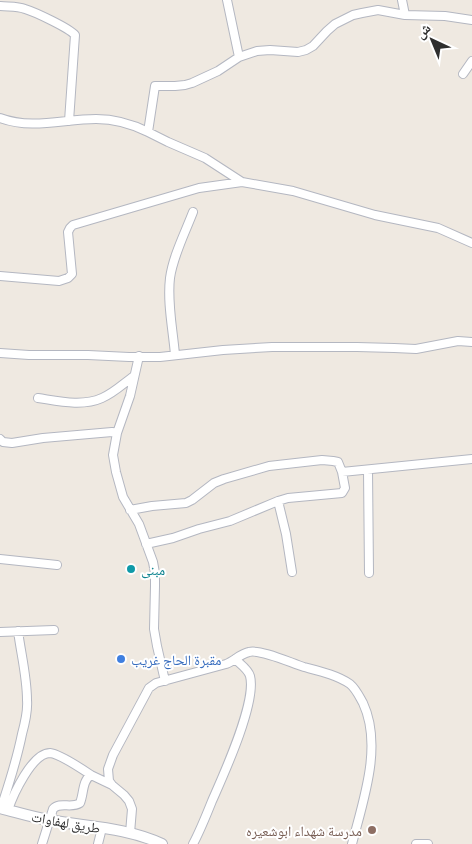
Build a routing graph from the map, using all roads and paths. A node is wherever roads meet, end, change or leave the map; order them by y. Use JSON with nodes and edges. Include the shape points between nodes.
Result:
{"nodes":[{"id":1,"x":227,"y":0,"type":"edge"},
{"id":2,"x":402,"y":0,"type":"edge"},
{"id":3,"x":0,"y":6,"type":"edge"},
{"id":4,"x":405,"y":15,"type":"junction"},
{"id":5,"x":472,"y":20,"type":"edge"},
{"id":6,"x":239,"y":57,"type":"junction"},
{"id":7,"x":472,"y":61,"type":"edge"},
{"id":8,"x":463,"y":74,"type":"dead end"},
{"id":9,"x":0,"y":118,"type":"edge"},
{"id":10,"x":69,"y":121,"type":"junction"},
{"id":11,"x":148,"y":132,"type":"junction"},
{"id":12,"x":242,"y":182,"type":"junction"},
{"id":13,"x":193,"y":212,"type":"dead end"},
{"id":14,"x":472,"y":243,"type":"edge"},
{"id":15,"x":0,"y":276,"type":"edge"},
{"id":16,"x":472,"y":342,"type":"edge"},
{"id":17,"x":0,"y":353,"type":"edge"},
{"id":18,"x":175,"y":355,"type":"junction"},
{"id":19,"x":139,"y":356,"type":"junction"},
{"id":20,"x":134,"y":376,"type":"junction"},
{"id":21,"x":38,"y":398,"type":"dead end"},
{"id":22,"x":117,"y":433,"type":"junction"},
{"id":23,"x":0,"y":439,"type":"edge"},
{"id":24,"x":472,"y":459,"type":"edge"},
{"id":25,"x":368,"y":470,"type":"junction"},
{"id":26,"x":342,"y":472,"type":"junction"},
{"id":27,"x":278,"y":501,"type":"junction"},
{"id":28,"x":130,"y":510,"type":"junction"},
{"id":29,"x":146,"y":544,"type":"junction"},
{"id":30,"x":0,"y":559,"type":"edge"},
{"id":31,"x":57,"y":565,"type":"dead end"},
{"id":32,"x":292,"y":572,"type":"dead end"},
{"id":33,"x":369,"y":573,"type":"dead end"},
{"id":34,"x":54,"y":630,"type":"dead end"},
{"id":35,"x":18,"y":631,"type":"junction"},
{"id":36,"x":0,"y":632,"type":"edge"},
{"id":37,"x":235,"y":659,"type":"junction"},
{"id":38,"x":165,"y":680,"type":"junction"},
{"id":39,"x":91,"y":775,"type":"junction"},
{"id":40,"x":112,"y":786,"type":"junction"},
{"id":41,"x":3,"y":809,"type":"edge"},
{"id":42,"x":49,"y":820,"type":"junction"},
{"id":43,"x":102,"y":828,"type":"junction"},
{"id":44,"x":130,"y":833,"type":"junction"},
{"id":45,"x":42,"y":844,"type":"edge"},
{"id":46,"x":98,"y":844,"type":"edge"},
{"id":47,"x":162,"y":844,"type":"edge"},
{"id":48,"x":193,"y":844,"type":"edge"},
{"id":49,"x":352,"y":844,"type":"edge"},
{"id":50,"x":416,"y":844,"type":"edge"},
{"id":51,"x":428,"y":844,"type":"edge"}],
"edges":[{"from":1,"to":6,"type":"street"},
{"from":2,"to":4,"type":"street"},
{"from":3,"to":10,"type":"street","via":[[25,9],[75,35]]},
{"from":4,"to":5,"type":"street"},
{"from":4,"to":6,"type":"street","via":[[378,10],[353,15],[335,24],[306,50],[263,50]]},
{"from":6,"to":11,"type":"street","via":[[192,83],[155,86]]},
{"from":7,"to":8,"type":"street"},
{"from":9,"to":10,"type":"street","via":[[40,124]]},
{"from":10,"to":11,"type":"street","via":[[107,119]]},
{"from":11,"to":12,"type":"street","via":[[205,158]]},
{"from":12,"to":14,"type":"street","via":[[293,191],[375,215],[438,228]]},
{"from":12,"to":15,"type":"street","via":[[199,188],[73,225],[68,232],[72,274],[68,278],[59,281]]},
{"from":13,"to":18,"type":"street","via":[[170,277]]},
{"from":16,"to":18,"type":"street","via":[[458,341],[416,349],[272,347]]},
{"from":17,"to":19,"type":"street"},
{"from":18,"to":19,"type":"street"},
{"from":19,"to":20,"type":"street"},
{"from":20,"to":21,"type":"street","via":[[109,394],[92,401]]},
{"from":20,"to":22,"type":"street"},
{"from":22,"to":23,"type":"street","via":[[12,443]]},
{"from":22,"to":28,"type":"street","via":[[113,455],[124,501]]},
{"from":24,"to":25,"type":"street"},
{"from":25,"to":26,"type":"street"},
{"from":25,"to":33,"type":"street"},
{"from":26,"to":27,"type":"street","via":[[345,488],[342,493]]},
{"from":26,"to":28,"type":"street","via":[[338,462],[322,460],[269,466],[224,478],[186,503]]},
{"from":27,"to":29,"type":"street","via":[[230,521]]},
{"from":27,"to":32,"type":"street"},
{"from":28,"to":29,"type":"street"},
{"from":29,"to":38,"type":"street","via":[[155,573],[154,628]]},
{"from":30,"to":31,"type":"street"},
{"from":34,"to":35,"type":"street"},
{"from":35,"to":36,"type":"street"},
{"from":35,"to":41,"type":"street","via":[[28,702]]},
{"from":37,"to":38,"type":"street"},
{"from":37,"to":48,"type":"street","via":[[250,674],[249,699],[234,746]]},
{"from":37,"to":49,"type":"street","via":[[247,652],[259,652],[344,680],[358,695],[365,709],[371,748],[368,778]]},
{"from":38,"to":40,"type":"street","via":[[149,688],[113,755],[108,769]]},
{"from":39,"to":40,"type":"street"},
{"from":39,"to":41,"type":"street","via":[[48,753],[30,767]]},
{"from":39,"to":42,"type":"street","via":[[86,780],[80,803],[55,806]]},
{"from":40,"to":44,"type":"street","via":[[129,801],[132,809]]},
{"from":41,"to":42,"type":"street","name":"طريق لهفاوات"},
{"from":42,"to":43,"type":"street","name":"طريق لهفاوات"},
{"from":42,"to":45,"type":"street"},
{"from":43,"to":44,"type":"street","name":"طريق لهفاوات"},
{"from":43,"to":46,"type":"street"},
{"from":44,"to":47,"type":"street","name":"طريق لهفاوات"},
{"from":50,"to":51,"type":"street"}]}
